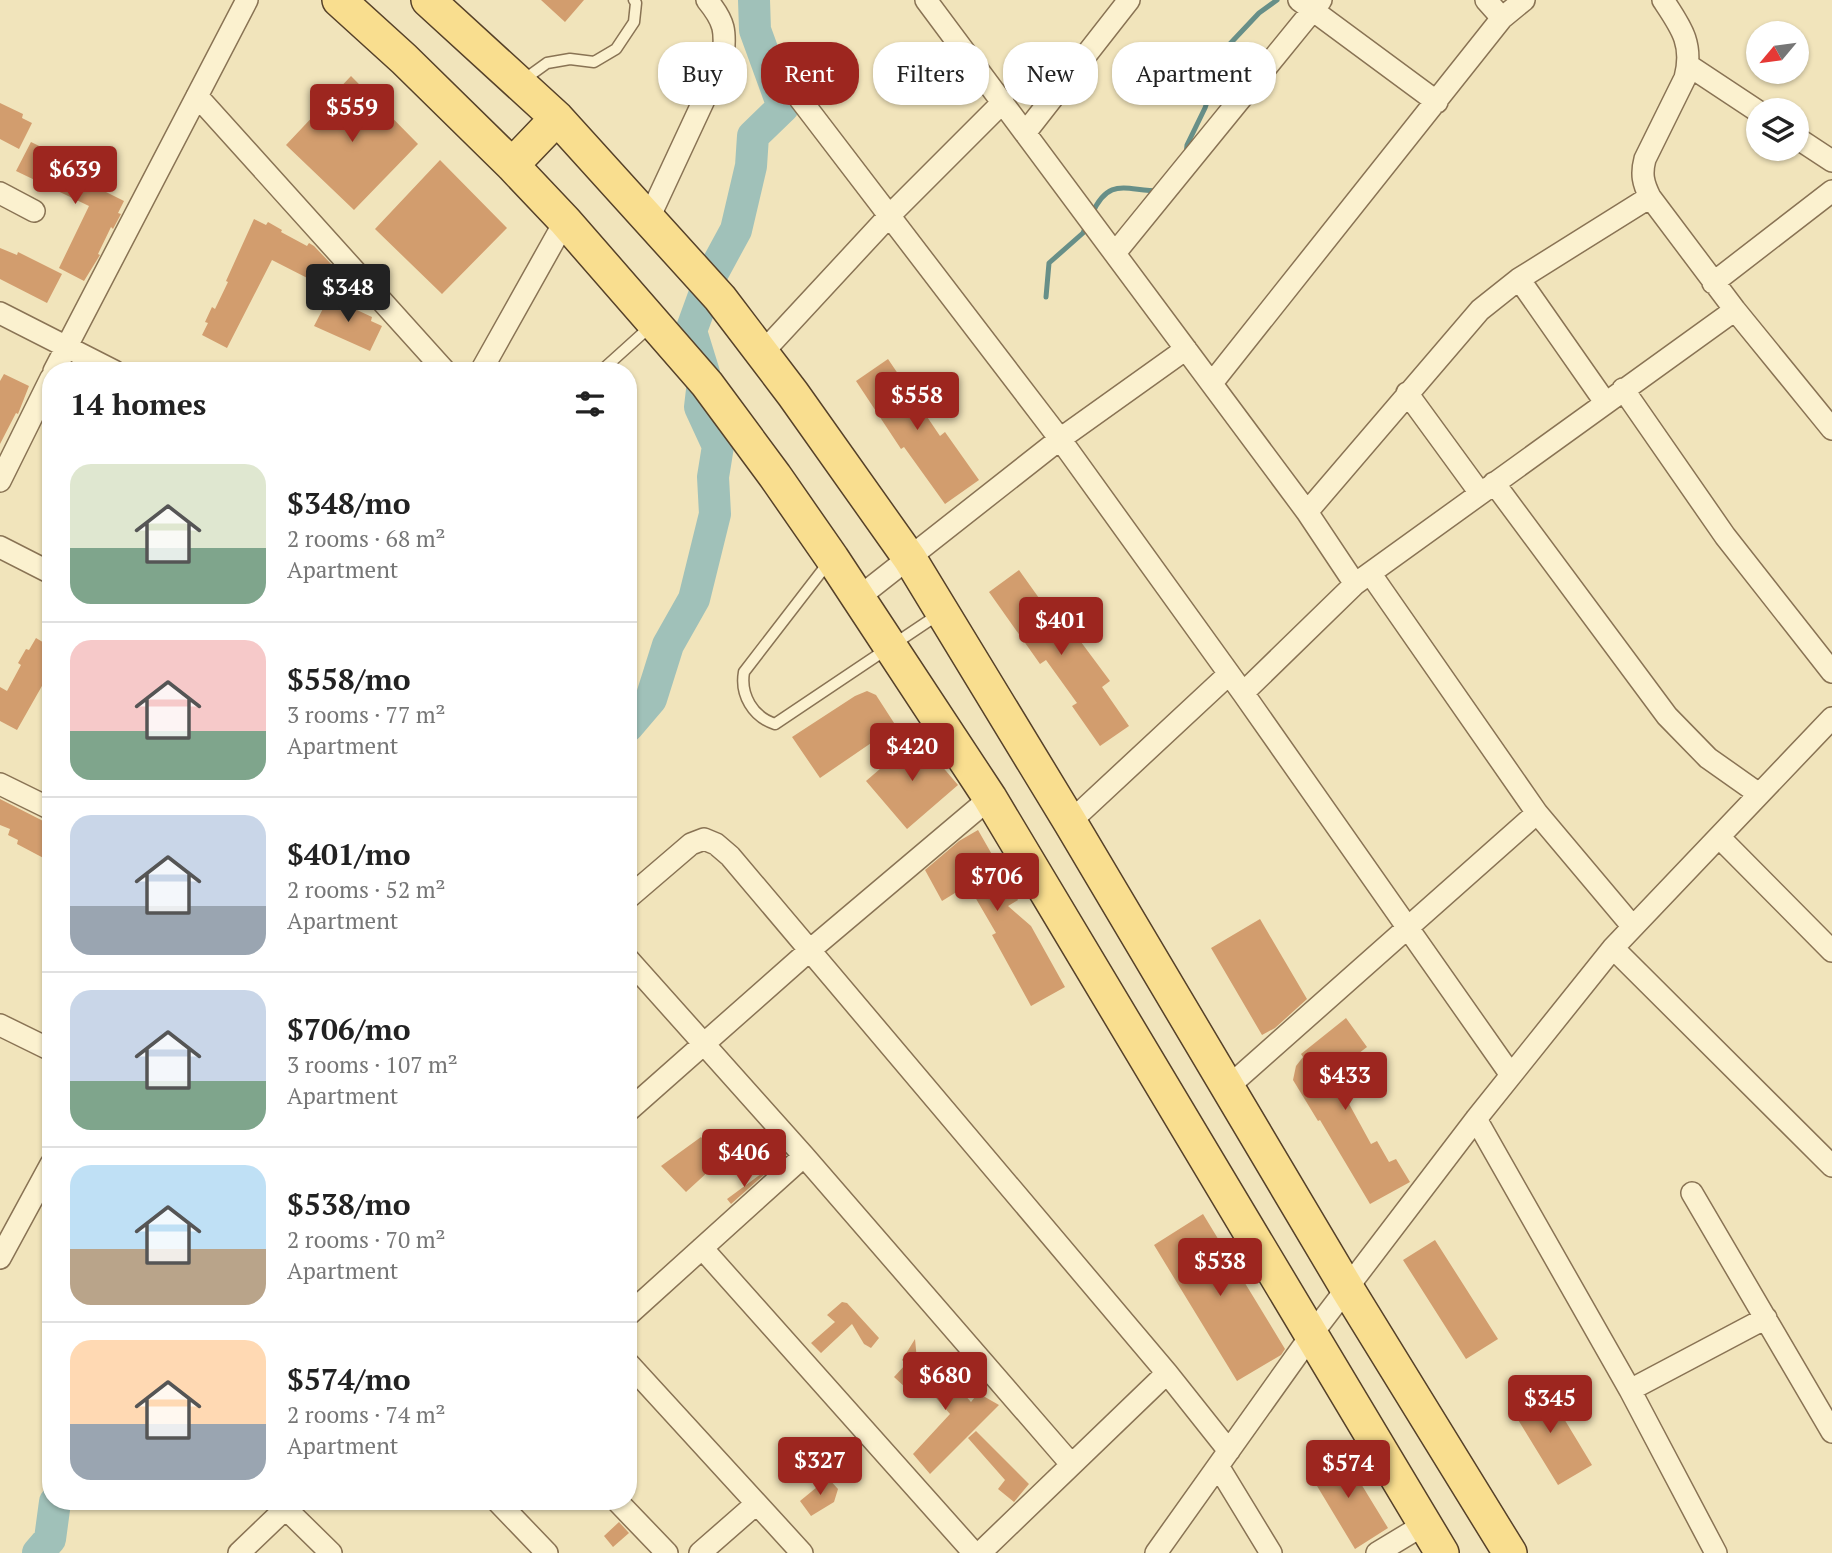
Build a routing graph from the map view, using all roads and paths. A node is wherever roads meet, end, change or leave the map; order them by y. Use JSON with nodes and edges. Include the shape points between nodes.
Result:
{"nodes":[{"id":1,"x":247,"y":0,"type":"edge"},
{"id":2,"x":340,"y":0,"type":"edge"},
{"id":3,"x":428,"y":0,"type":"edge"},
{"id":4,"x":634,"y":0,"type":"edge"},
{"id":5,"x":708,"y":0,"type":"edge"},
{"id":6,"x":926,"y":0,"type":"edge"},
{"id":7,"x":1129,"y":0,"type":"edge"},
{"id":8,"x":1486,"y":0,"type":"edge"},
{"id":9,"x":1524,"y":0,"type":"edge"},
{"id":10,"x":1663,"y":0,"type":"edge"},
{"id":11,"x":1311,"y":3,"type":"edge"},
{"id":12,"x":944,"y":9,"type":"edge"},
{"id":13,"x":1502,"y":18,"type":"junction"},
{"id":14,"x":1688,"y":65,"type":"junction"},
{"id":15,"x":519,"y":82,"type":"junction"},
{"id":16,"x":197,"y":96,"type":"junction"},
{"id":17,"x":1437,"y":102,"type":"junction"},
{"id":18,"x":1003,"y":103,"type":"joint"},
{"id":19,"x":1746,"y":103,"type":"edge"},
{"id":20,"x":805,"y":105,"type":"edge"},
{"id":21,"x":1004,"y":105,"type":"edge"},
{"id":22,"x":557,"y":118,"type":"junction"},
{"id":23,"x":1025,"y":133,"type":"junction"},
{"id":24,"x":1809,"y":146,"type":"edge"},
{"id":25,"x":1832,"y":161,"type":"edge"},
{"id":26,"x":512,"y":165,"type":"junction"},
{"id":27,"x":1832,"y":191,"type":"edge"},
{"id":28,"x":0,"y":194,"type":"edge"},
{"id":29,"x":1650,"y":197,"type":"junction"},
{"id":30,"x":34,"y":211,"type":"dead end"},
{"id":31,"x":889,"y":216,"type":"junction"},
{"id":32,"x":649,"y":220,"type":"junction"},
{"id":33,"x":565,"y":221,"type":"junction"},
{"id":34,"x":1115,"y":253,"type":"junction"},
{"id":35,"x":1519,"y":279,"type":"junction"},
{"id":36,"x":1713,"y":282,"type":"junction"},
{"id":37,"x":1735,"y":310,"type":"junction"},
{"id":38,"x":0,"y":313,"type":"edge"},
{"id":39,"x":654,"y":323,"type":"junction"},
{"id":40,"x":67,"y":345,"type":"junction"},
{"id":41,"x":1186,"y":349,"type":"junction"},
{"id":42,"x":762,"y":353,"type":"junction"},
{"id":43,"x":58,"y":362,"type":"edge"},
{"id":44,"x":98,"y":362,"type":"edge"},
{"id":45,"x":437,"y":362,"type":"edge"},
{"id":46,"x":486,"y":362,"type":"edge"},
{"id":47,"x":611,"y":362,"type":"edge"},
{"id":48,"x":1212,"y":383,"type":"junction"},
{"id":49,"x":1623,"y":388,"type":"junction"},
{"id":50,"x":1407,"y":393,"type":"junction"},
{"id":51,"x":42,"y":396,"type":"edge"},
{"id":52,"x":1605,"y":402,"type":"junction"},
{"id":53,"x":1832,"y":429,"type":"edge"},
{"id":54,"x":1060,"y":439,"type":"junction"},
{"id":55,"x":0,"y":481,"type":"edge"},
{"id":56,"x":1487,"y":488,"type":"junction"},
{"id":57,"x":1307,"y":512,"type":"junction"},
{"id":58,"x":0,"y":547,"type":"edge"},
{"id":59,"x":832,"y":558,"type":"junction"},
{"id":60,"x":909,"y":559,"type":"junction"},
{"id":61,"x":42,"y":568,"type":"edge"},
{"id":62,"x":1363,"y":578,"type":"junction"},
{"id":63,"x":858,"y":598,"type":"junction"},
{"id":64,"x":942,"y":613,"type":"junction"},
{"id":65,"x":891,"y":648,"type":"junction"},
{"id":66,"x":1832,"y":672,"type":"edge"},
{"id":67,"x":1229,"y":674,"type":"junction"},
{"id":68,"x":1243,"y":693,"type":"junction"},
{"id":69,"x":1829,"y":728,"type":"edge"},
{"id":70,"x":0,"y":784,"type":"edge"},
{"id":71,"x":1759,"y":794,"type":"junction"},
{"id":72,"x":990,"y":798,"type":"junction"},
{"id":73,"x":42,"y":805,"type":"edge"},
{"id":74,"x":1537,"y":813,"type":"junction"},
{"id":75,"x":1070,"y":822,"type":"junction"},
{"id":76,"x":1719,"y":837,"type":"junction"},
{"id":77,"x":637,"y":890,"type":"edge"},
{"id":78,"x":1633,"y":927,"type":"junction"},
{"id":79,"x":1409,"y":928,"type":"junction"},
{"id":80,"x":1613,"y":948,"type":"junction"},
{"id":81,"x":810,"y":950,"type":"junction"},
{"id":82,"x":1832,"y":951,"type":"edge"},
{"id":83,"x":637,"y":969,"type":"edge"},
{"id":84,"x":0,"y":1025,"type":"edge"},
{"id":85,"x":704,"y":1044,"type":"junction"},
{"id":86,"x":42,"y":1046,"type":"edge"},
{"id":87,"x":1511,"y":1075,"type":"junction"},
{"id":88,"x":1228,"y":1087,"type":"junction"},
{"id":89,"x":637,"y":1103,"type":"edge"},
{"id":90,"x":1476,"y":1119,"type":"junction"},
{"id":91,"x":804,"y":1156,"type":"junction"},
{"id":92,"x":1832,"y":1166,"type":"edge"},
{"id":93,"x":42,"y":1181,"type":"edge"},
{"id":94,"x":1692,"y":1194,"type":"dead end"},
{"id":95,"x":702,"y":1248,"type":"junction"},
{"id":96,"x":0,"y":1258,"type":"edge"},
{"id":97,"x":1348,"y":1290,"type":"junction"},
{"id":98,"x":637,"y":1307,"type":"edge"},
{"id":99,"x":1766,"y":1318,"type":"junction"},
{"id":100,"x":1312,"y":1334,"type":"junction"},
{"id":101,"x":637,"y":1373,"type":"edge"},
{"id":102,"x":1167,"y":1373,"type":"junction"},
{"id":103,"x":1630,"y":1390,"type":"junction"},
{"id":104,"x":1832,"y":1432,"type":"edge"},
{"id":105,"x":1223,"y":1459,"type":"junction"},
{"id":106,"x":1071,"y":1464,"type":"junction"},
{"id":107,"x":756,"y":1504,"type":"junction"},
{"id":108,"x":278,"y":1510,"type":"edge"},
{"id":109,"x":288,"y":1510,"type":"edge"},
{"id":110,"x":505,"y":1510,"type":"edge"},
{"id":111,"x":626,"y":1510,"type":"edge"},
{"id":112,"x":1424,"y":1524,"type":"junction"},
{"id":113,"x":539,"y":1550,"type":"edge"},
{"id":114,"x":239,"y":1553,"type":"edge"},
{"id":115,"x":331,"y":1553,"type":"edge"},
{"id":116,"x":667,"y":1553,"type":"edge"},
{"id":117,"x":700,"y":1553,"type":"edge"},
{"id":118,"x":802,"y":1553,"type":"edge"},
{"id":119,"x":974,"y":1553,"type":"edge"},
{"id":120,"x":980,"y":1553,"type":"edge"},
{"id":121,"x":1156,"y":1553,"type":"edge"},
{"id":122,"x":1271,"y":1553,"type":"edge"},
{"id":123,"x":1377,"y":1553,"type":"edge"},
{"id":124,"x":1442,"y":1553,"type":"edge"},
{"id":125,"x":1510,"y":1553,"type":"edge"},
{"id":126,"x":1716,"y":1553,"type":"edge"}],
"edges":[{"from":1,"to":16,"type":"street"},
{"from":2,"to":26,"type":"main road"},
{"from":3,"to":15,"type":"main road"},
{"from":4,"to":15,"type":"lane","via":[[634,22],[615,49],[594,62],[570,59],[547,63]]},
{"from":5,"to":32,"type":"street","via":[[721,17],[726,37],[723,59]]},
{"from":6,"to":12,"type":"street"},
{"from":7,"to":23,"type":"street"},
{"from":8,"to":13,"type":"street"},
{"from":9,"to":13,"type":"street"},
{"from":10,"to":14,"type":"street","via":[[1683,30]]},
{"from":11,"to":17,"type":"street"},
{"from":11,"to":34,"type":"street"},
{"from":12,"to":18,"type":"street"},
{"from":13,"to":17,"type":"street"},
{"from":14,"to":19,"type":"street"},
{"from":14,"to":29,"type":"street","via":[[1641,172]]},
{"from":15,"to":22,"type":"main road"},
{"from":16,"to":40,"type":"street"},
{"from":16,"to":45,"type":"street"},
{"from":17,"to":48,"type":"street"},
{"from":18,"to":31,"type":"street"},
{"from":20,"to":31,"type":"street"},
{"from":21,"to":23,"type":"street"},
{"from":22,"to":26,"type":"main road"},
{"from":22,"to":32,"type":"main road"},
{"from":23,"to":34,"type":"street"},
{"from":24,"to":25,"type":"street"},
{"from":26,"to":33,"type":"main road"},
{"from":27,"to":36,"type":"street"},
{"from":28,"to":30,"type":"street"},
{"from":29,"to":35,"type":"street"},
{"from":29,"to":36,"type":"street"},
{"from":31,"to":42,"type":"street"},
{"from":31,"to":54,"type":"street"},
{"from":32,"to":42,"type":"main road"},
{"from":33,"to":39,"type":"main road"},
{"from":33,"to":46,"type":"street"},
{"from":34,"to":41,"type":"street"},
{"from":35,"to":50,"type":"street","via":[[1480,310]]},
{"from":35,"to":52,"type":"street"},
{"from":36,"to":37,"type":"street"},
{"from":37,"to":49,"type":"street"},
{"from":37,"to":53,"type":"street"},
{"from":38,"to":40,"type":"street"},
{"from":39,"to":47,"type":"lane"},
{"from":39,"to":59,"type":"main road","via":[[707,384]]},
{"from":40,"to":43,"type":"street"},
{"from":40,"to":44,"type":"street"},
{"from":41,"to":48,"type":"street"},
{"from":41,"to":54,"type":"street"},
{"from":42,"to":60,"type":"main road"},
{"from":48,"to":57,"type":"street"},
{"from":49,"to":52,"type":"street"},
{"from":49,"to":66,"type":"street","via":[[1725,536]]},
{"from":50,"to":56,"type":"street"},
{"from":50,"to":57,"type":"street"},
{"from":51,"to":55,"type":"street"},
{"from":52,"to":56,"type":"street"},
{"from":54,"to":60,"type":"street"},
{"from":54,"to":67,"type":"street"},
{"from":56,"to":62,"type":"street"},
{"from":56,"to":71,"type":"street","via":[[1667,716],[1708,758]]},
{"from":57,"to":62,"type":"street"},
{"from":58,"to":61,"type":"street"},
{"from":59,"to":63,"type":"main road"},
{"from":59,"to":65,"type":"lane","via":[[744,672],[741,686],[748,703],[761,720],[775,724]]},
{"from":60,"to":63,"type":"street"},
{"from":60,"to":64,"type":"main road"},
{"from":62,"to":68,"type":"street"},
{"from":62,"to":74,"type":"street"},
{"from":63,"to":65,"type":"main road"},
{"from":64,"to":65,"type":"lane"},
{"from":64,"to":75,"type":"main road"},
{"from":65,"to":72,"type":"main road"},
{"from":67,"to":68,"type":"street"},
{"from":67,"to":75,"type":"street"},
{"from":68,"to":79,"type":"street"},
{"from":69,"to":71,"type":"street"},
{"from":70,"to":73,"type":"street"},
{"from":71,"to":76,"type":"street"},
{"from":72,"to":81,"type":"street"},
{"from":72,"to":100,"type":"main road"},
{"from":74,"to":78,"type":"street"},
{"from":74,"to":79,"type":"street"},
{"from":75,"to":88,"type":"main road"},
{"from":76,"to":78,"type":"street"},
{"from":76,"to":82,"type":"street"},
{"from":77,"to":81,"type":"street","via":[[691,844],[704,839],[730,856]]},
{"from":78,"to":80,"type":"street"},
{"from":79,"to":87,"type":"street"},
{"from":79,"to":88,"type":"street"},
{"from":80,"to":87,"type":"street"},
{"from":80,"to":92,"type":"street"},
{"from":81,"to":85,"type":"street"},
{"from":81,"to":102,"type":"street"},
{"from":83,"to":85,"type":"street"},
{"from":84,"to":86,"type":"street"},
{"from":85,"to":89,"type":"street"},
{"from":85,"to":91,"type":"street"},
{"from":87,"to":90,"type":"street"},
{"from":88,"to":97,"type":"main road"},
{"from":90,"to":97,"type":"street"},
{"from":90,"to":103,"type":"street"},
{"from":91,"to":95,"type":"street"},
{"from":91,"to":106,"type":"street"},
{"from":93,"to":96,"type":"street"},
{"from":94,"to":99,"type":"street"},
{"from":95,"to":98,"type":"street"},
{"from":95,"to":119,"type":"street"},
{"from":97,"to":100,"type":"street"},
{"from":97,"to":125,"type":"main road"},
{"from":99,"to":103,"type":"street"},
{"from":99,"to":104,"type":"street"},
{"from":100,"to":105,"type":"street"},
{"from":100,"to":112,"type":"main road"},
{"from":101,"to":107,"type":"street"},
{"from":102,"to":105,"type":"street"},
{"from":102,"to":106,"type":"street"},
{"from":103,"to":126,"type":"street"},
{"from":105,"to":121,"type":"street"},
{"from":105,"to":122,"type":"street"},
{"from":106,"to":120,"type":"street"},
{"from":107,"to":117,"type":"street"},
{"from":107,"to":118,"type":"street"},
{"from":108,"to":114,"type":"street"},
{"from":109,"to":115,"type":"street"},
{"from":110,"to":113,"type":"street"},
{"from":111,"to":116,"type":"street"},
{"from":112,"to":123,"type":"street"},
{"from":112,"to":124,"type":"main road"}]}
